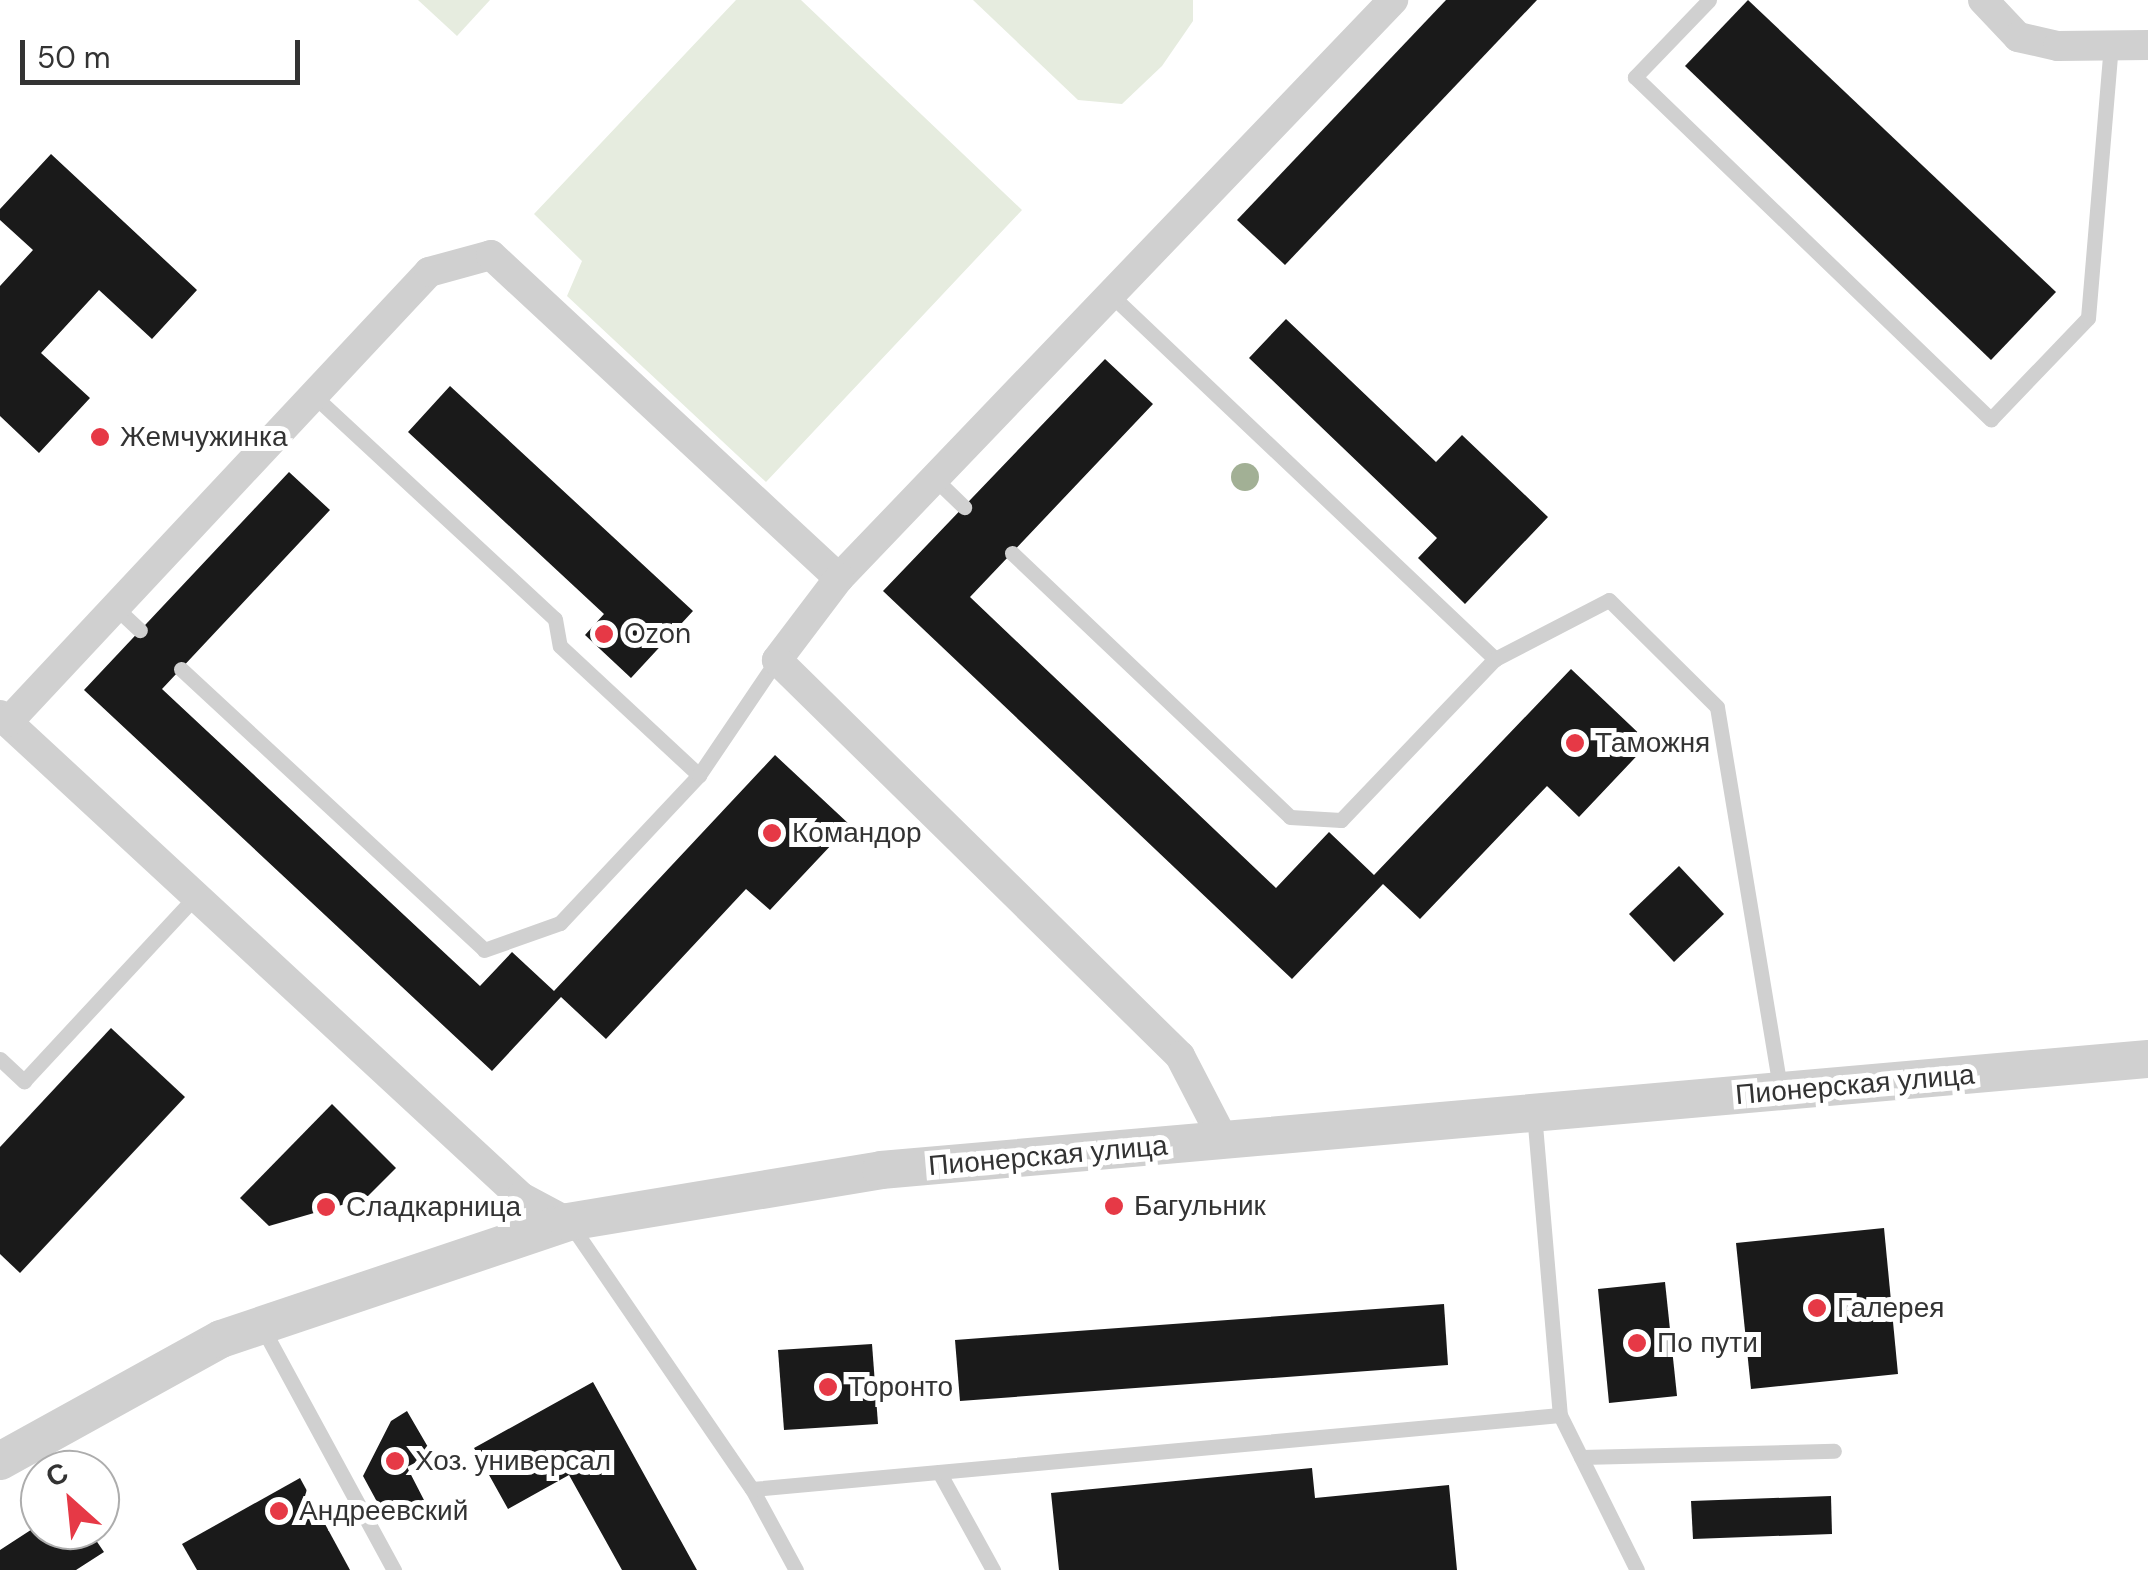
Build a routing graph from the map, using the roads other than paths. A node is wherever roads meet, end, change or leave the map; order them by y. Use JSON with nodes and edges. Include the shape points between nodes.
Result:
{"nodes":[{"id":1,"x":1393,"y":0,"type":"edge"},
{"id":2,"x":1709,"y":0,"type":"edge"},
{"id":3,"x":1983,"y":0,"type":"edge"},
{"id":4,"x":2148,"y":45,"type":"edge"},
{"id":5,"x":2111,"y":46,"type":"junction"},
{"id":6,"x":1110,"y":294,"type":"junction"},
{"id":7,"x":312,"y":394,"type":"junction"},
{"id":8,"x":934,"y":478,"type":"junction"},
{"id":9,"x":964,"y":507,"type":"dead end"},
{"id":10,"x":1012,"y":553,"type":"dead end"},
{"id":11,"x":839,"y":578,"type":"junction"},
{"id":12,"x":114,"y":607,"type":"junction"},
{"id":13,"x":140,"y":630,"type":"dead end"},
{"id":14,"x":777,"y":660,"type":"junction"},
{"id":15,"x":1495,"y":660,"type":"junction"},
{"id":16,"x":182,"y":669,"type":"dead end"},
{"id":17,"x":4,"y":718,"type":"edge"},
{"id":18,"x":699,"y":774,"type":"junction"},
{"id":19,"x":196,"y":896,"type":"junction"},
{"id":20,"x":0,"y":1059,"type":"edge"},
{"id":21,"x":2148,"y":1060,"type":"edge"},
{"id":22,"x":1781,"y":1092,"type":"junction"},
{"id":23,"x":1534,"y":1113,"type":"junction"},
{"id":24,"x":1224,"y":1140,"type":"junction"},
{"id":25,"x":568,"y":1222,"type":"junction"},
{"id":26,"x":260,"y":1324,"type":"junction"},
{"id":27,"x":1560,"y":1415,"type":"junction"},
{"id":28,"x":1834,"y":1451,"type":"dead end"},
{"id":29,"x":1581,"y":1457,"type":"junction"},
{"id":30,"x":0,"y":1461,"type":"edge"},
{"id":31,"x":939,"y":1472,"type":"junction"},
{"id":32,"x":752,"y":1489,"type":"junction"},
{"id":33,"x":394,"y":1570,"type":"edge"},
{"id":34,"x":796,"y":1570,"type":"edge"},
{"id":35,"x":993,"y":1570,"type":"edge"},
{"id":36,"x":1637,"y":1570,"type":"edge"}],
"edges":[{"from":1,"to":6,"type":"street"},
{"from":2,"to":5,"type":"lane","via":[[1635,77],[1991,420],[2088,318]]},
{"from":3,"to":5,"type":"street","via":[[2018,37]]},
{"from":4,"to":5,"type":"street"},
{"from":6,"to":8,"type":"street"},
{"from":6,"to":15,"type":"lane"},
{"from":7,"to":11,"type":"street","via":[[429,272],[490,256]]},
{"from":7,"to":12,"type":"street"},
{"from":7,"to":18,"type":"lane","via":[[555,619],[560,646]]},
{"from":8,"to":9,"type":"lane"},
{"from":8,"to":11,"type":"street"},
{"from":10,"to":15,"type":"lane","via":[[1290,817],[1341,820]]},
{"from":11,"to":14,"type":"street"},
{"from":12,"to":13,"type":"lane"},
{"from":12,"to":17,"type":"street"},
{"from":14,"to":18,"type":"lane"},
{"from":14,"to":24,"type":"street","via":[[1180,1056]]},
{"from":15,"to":22,"type":"lane","via":[[1609,600],[1717,707]]},
{"from":16,"to":18,"type":"lane","via":[[484,950],[560,923]]},
{"from":17,"to":19,"type":"street"},
{"from":19,"to":20,"type":"lane","via":[[24,1081]]},
{"from":19,"to":25,"type":"street","via":[[521,1197]]},
{"from":21,"to":22,"type":"street","name":"Пионерская улица"},
{"from":22,"to":23,"type":"street","name":"Пионерская улица"},
{"from":23,"to":24,"type":"street","name":"Пионерская улица"},
{"from":23,"to":27,"type":"lane"},
{"from":24,"to":25,"type":"street","name":"Пионерская улица","via":[[880,1170]]},
{"from":25,"to":26,"type":"street","name":"Пионерская улица"},
{"from":25,"to":32,"type":"lane"},
{"from":26,"to":30,"type":"street","name":"Пионерская улица"},
{"from":26,"to":33,"type":"lane"},
{"from":27,"to":29,"type":"lane"},
{"from":27,"to":31,"type":"lane"},
{"from":28,"to":29,"type":"lane"},
{"from":29,"to":36,"type":"lane"},
{"from":31,"to":32,"type":"lane"},
{"from":31,"to":35,"type":"lane"},
{"from":32,"to":34,"type":"lane"}]}
